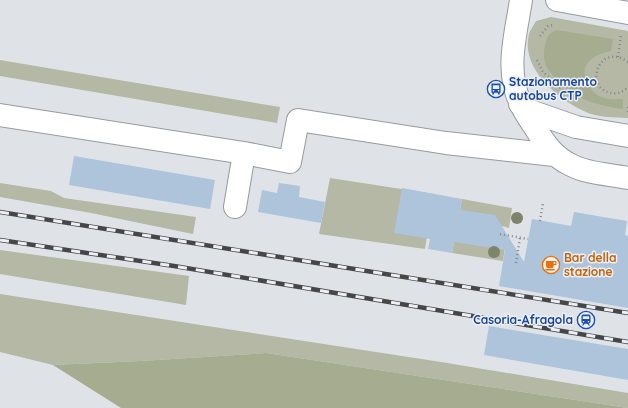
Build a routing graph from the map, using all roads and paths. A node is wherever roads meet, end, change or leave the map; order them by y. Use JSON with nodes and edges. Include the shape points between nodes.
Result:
{"nodes":[{"id":1,"x":522,"y":0,"type":"edge"},
{"id":2,"x":557,"y":0,"type":"edge"},
{"id":3,"x":628,"y":13,"type":"edge"},
{"id":4,"x":555,"y":24,"type":"dead end"},
{"id":5,"x":621,"y":35,"type":"dead end"},
{"id":6,"x":539,"y":42,"type":"dead end"},
{"id":7,"x":536,"y":56,"type":"dead end"},
{"id":8,"x":618,"y":57,"type":"junction"},
{"id":9,"x":628,"y":62,"type":"edge"},
{"id":10,"x":628,"y":87,"type":"edge"},
{"id":11,"x":580,"y":103,"type":"dead end"},
{"id":12,"x":520,"y":104,"type":"junction"},
{"id":13,"x":0,"y":115,"type":"edge"},
{"id":14,"x":628,"y":136,"type":"edge"},
{"id":15,"x":244,"y":153,"type":"junction"},
{"id":16,"x":554,"y":155,"type":"junction"},
{"id":17,"x":628,"y":178,"type":"edge"},
{"id":18,"x":543,"y":203,"type":"dead end"},
{"id":19,"x":235,"y":207,"type":"dead end"},
{"id":20,"x":540,"y":221,"type":"dead end"},
{"id":21,"x":500,"y":234,"type":"dead end"},
{"id":22,"x":520,"y":238,"type":"junction"},
{"id":23,"x":528,"y":239,"type":"dead end"},
{"id":24,"x":516,"y":263,"type":"dead end"}],
"edges":[{"from":1,"to":12,"type":"street","via":[[512,57],[513,82]]},
{"from":2,"to":3,"type":"street"},
{"from":4,"to":6,"type":"path","via":[[548,26],[540,35]]},
{"from":5,"to":8,"type":"path"},
{"from":7,"to":11,"type":"path","via":[[543,72]]},
{"from":8,"to":9,"type":"path"},
{"from":8,"to":10,"type":"path","via":[[600,63],[597,68],[597,80],[603,90],[608,92],[620,92]]},
{"from":12,"to":14,"type":"street","via":[[533,112],[576,127]]},
{"from":12,"to":16,"type":"street"},
{"from":13,"to":15,"type":"street"},
{"from":15,"to":16,"type":"street","via":[[290,162],[298,120],[446,143]]},
{"from":15,"to":19,"type":"street"},
{"from":16,"to":17,"type":"street","via":[[582,170]]},
{"from":18,"to":20,"type":"path"},
{"from":21,"to":22,"type":"path"},
{"from":22,"to":23,"type":"path"},
{"from":22,"to":24,"type":"path"}]}
